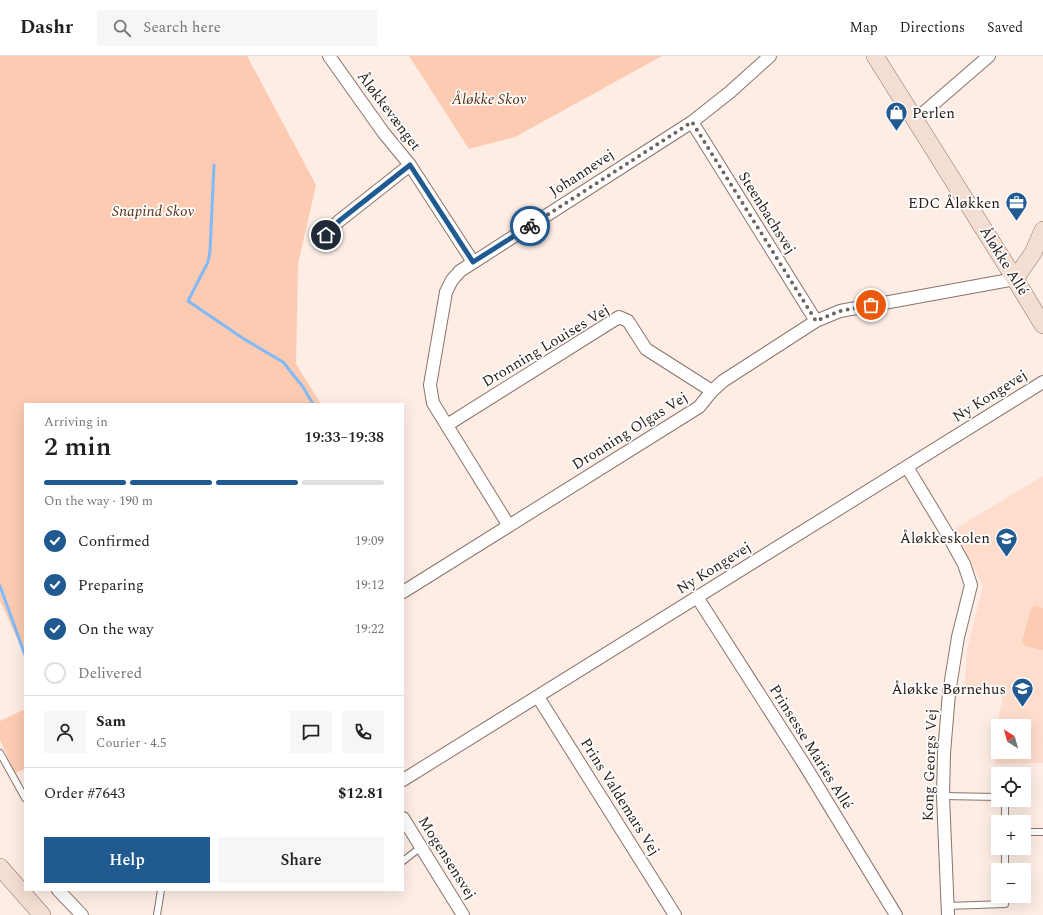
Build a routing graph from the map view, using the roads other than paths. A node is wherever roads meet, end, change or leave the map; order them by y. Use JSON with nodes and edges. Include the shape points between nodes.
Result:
{"nodes":[{"id":1,"x":329,"y":56,"type":"edge"},
{"id":2,"x":770,"y":56,"type":"edge"},
{"id":3,"x":875,"y":56,"type":"edge"},
{"id":4,"x":989,"y":56,"type":"edge"},
{"id":5,"x":915,"y":120,"type":"junction"},
{"id":6,"x":692,"y":122,"type":"junction"},
{"id":7,"x":410,"y":165,"type":"junction"},
{"id":8,"x":1043,"y":230,"type":"edge"},
{"id":9,"x":326,"y":235,"type":"dead end"},
{"id":10,"x":473,"y":262,"type":"junction"},
{"id":11,"x":1015,"y":278,"type":"junction"},
{"id":12,"x":816,"y":321,"type":"junction"},
{"id":13,"x":1043,"y":325,"type":"edge"},
{"id":14,"x":1043,"y":382,"type":"edge"},
{"id":15,"x":712,"y":391,"type":"junction"},
{"id":16,"x":447,"y":425,"type":"junction"},
{"id":17,"x":907,"y":467,"type":"junction"},
{"id":18,"x":509,"y":526,"type":"junction"},
{"id":19,"x":404,"y":591,"type":"edge"},
{"id":20,"x":698,"y":597,"type":"junction"},
{"id":21,"x":538,"y":697,"type":"junction"},
{"id":22,"x":0,"y":753,"type":"edge"},
{"id":23,"x":404,"y":779,"type":"edge"},
{"id":24,"x":24,"y":796,"type":"edge"},
{"id":25,"x":943,"y":796,"type":"junction"},
{"id":26,"x":991,"y":797,"type":"edge"},
{"id":27,"x":404,"y":820,"type":"edge"},
{"id":28,"x":1031,"y":832,"type":"edge"},
{"id":29,"x":1043,"y":832,"type":"edge"},
{"id":30,"x":422,"y":847,"type":"junction"},
{"id":31,"x":404,"y":860,"type":"edge"},
{"id":32,"x":0,"y":867,"type":"edge"},
{"id":33,"x":59,"y":891,"type":"edge"},
{"id":34,"x":161,"y":891,"type":"edge"},
{"id":35,"x":1005,"y":903,"type":"edge"},
{"id":36,"x":948,"y":911,"type":"edge"},
{"id":37,"x":42,"y":915,"type":"edge"},
{"id":38,"x":82,"y":915,"type":"edge"},
{"id":39,"x":157,"y":915,"type":"edge"},
{"id":40,"x":463,"y":915,"type":"edge"},
{"id":41,"x":675,"y":915,"type":"edge"},
{"id":42,"x":896,"y":915,"type":"edge"}],
"edges":[{"from":1,"to":7,"type":"street","name":"Åløkkevænget"},
{"from":2,"to":6,"type":"street","name":"Johannevej"},
{"from":3,"to":5,"type":"street","name":"Åløkke Allé"},
{"from":4,"to":5,"type":"street"},
{"from":5,"to":11,"type":"street","name":"Åløkke Allé"},
{"from":6,"to":10,"type":"street","name":"Johannevej"},
{"from":6,"to":12,"type":"street","name":"Steenbachsvej"},
{"from":7,"to":9,"type":"street","name":"Åløkkevænget","via":[[339,221]]},
{"from":7,"to":10,"type":"street","name":"Åløkkevænget"},
{"from":8,"to":11,"type":"street","via":[[1033,254]]},
{"from":10,"to":16,"type":"street","name":"Johannevej","via":[[460,271],[446,292],[430,385],[433,402]]},
{"from":11,"to":12,"type":"street","name":"Dronning Olgas Vej","via":[[840,311]]},
{"from":11,"to":13,"type":"street","name":"Åløkke Allé"},
{"from":12,"to":15,"type":"street","name":"Dronning Olgas Vej","via":[[723,380]]},
{"from":14,"to":17,"type":"street","name":"Ny Kongevej"},
{"from":15,"to":16,"type":"street","name":"Dronning Louises Vej","via":[[646,349],[628,321],[619,318]]},
{"from":15,"to":18,"type":"street","name":"Dronning Olgas Vej","via":[[699,408]]},
{"from":16,"to":18,"type":"street","name":"Johannevej"},
{"from":17,"to":20,"type":"street","name":"Ny Kongevej"},
{"from":17,"to":25,"type":"street","name":"Kong Georgs Vej","via":[[955,547],[971,585],[958,637],[949,693]]},
{"from":18,"to":19,"type":"street","name":"Dronning Olgas Vej"},
{"from":20,"to":21,"type":"street","name":"Ny Kongevej"},
{"from":20,"to":42,"type":"street","name":"Prinsesse Maries Allé"},
{"from":21,"to":23,"type":"street","name":"Ny Kongevej"},
{"from":21,"to":41,"type":"street","name":"Prins Valdemars Vej"},
{"from":22,"to":24,"type":"lane"},
{"from":25,"to":26,"type":"lane"},
{"from":25,"to":36,"type":"street","name":"Kong Georgs Vej"},
{"from":27,"to":30,"type":"street","name":"Mogensensvej"},
{"from":28,"to":29,"type":"lane"},
{"from":30,"to":31,"type":"lane"},
{"from":30,"to":40,"type":"street","name":"Mogensensvej"},
{"from":32,"to":37,"type":"street"},
{"from":33,"to":38,"type":"street"},
{"from":34,"to":39,"type":"lane"},
{"from":35,"to":36,"type":"lane"}]}
